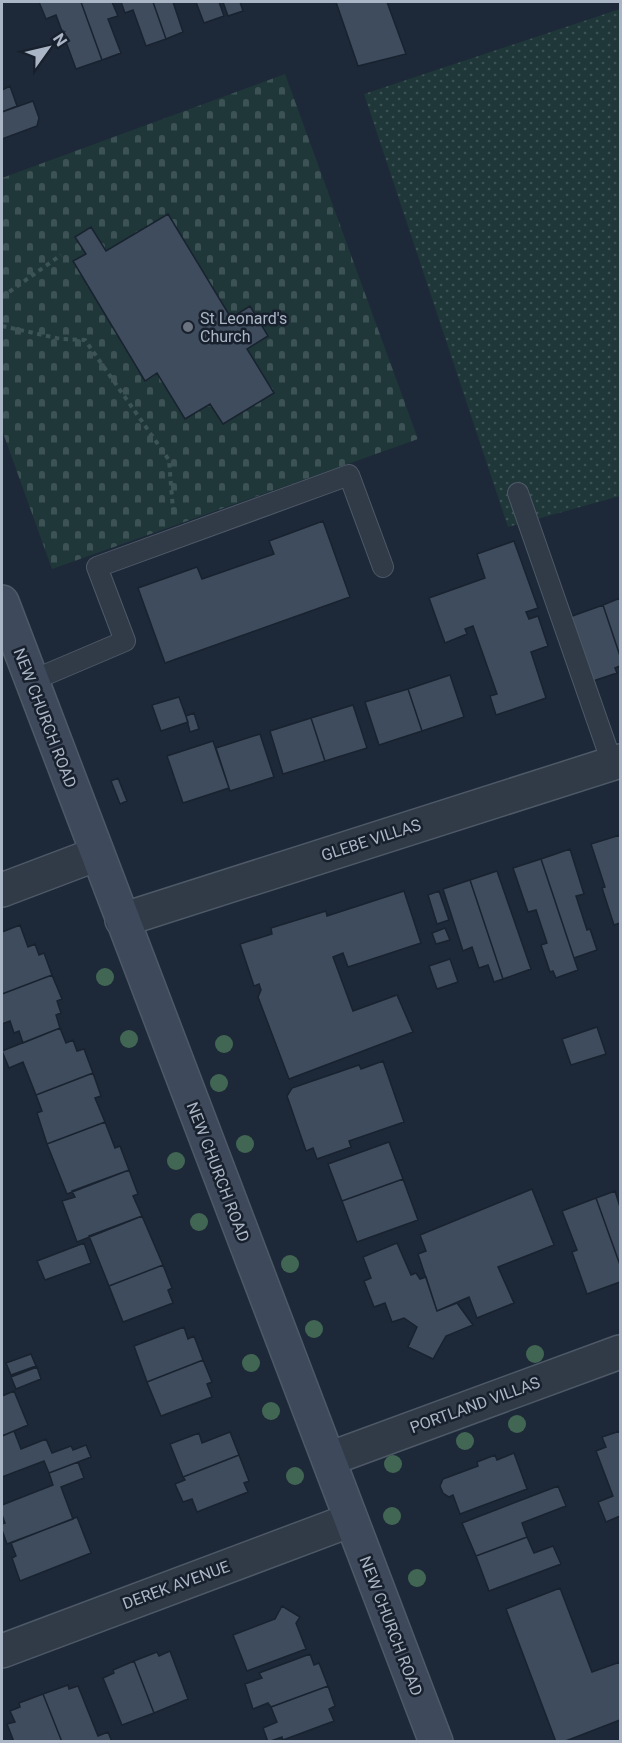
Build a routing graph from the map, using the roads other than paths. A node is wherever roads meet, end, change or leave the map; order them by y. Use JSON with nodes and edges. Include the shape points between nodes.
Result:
{"nodes":[{"id":1,"x":518,"y":493,"type":"dead end"},
{"id":2,"x":383,"y":567,"type":"dead end"},
{"id":3,"x":2,"y":602,"type":"edge"},
{"id":4,"x":31,"y":681,"type":"junction"},
{"id":5,"x":616,"y":762,"type":"edge"},
{"id":6,"x":96,"y":854,"type":"junction"},
{"id":7,"x":2,"y":890,"type":"edge"},
{"id":8,"x":122,"y":920,"type":"junction"},
{"id":9,"x":621,"y":1352,"type":"edge"},
{"id":10,"x":329,"y":1459,"type":"junction"},
{"id":11,"x":351,"y":1520,"type":"junction"},
{"id":12,"x":2,"y":1650,"type":"edge"},
{"id":13,"x":436,"y":1742,"type":"edge"}],
"edges":[{"from":1,"to":5,"type":"lane"},
{"from":2,"to":4,"type":"lane","via":[[349,475],[98,567],[125,641]]},
{"from":3,"to":4,"type":"main road","name":"NEW CHURCH ROAD"},
{"from":4,"to":6,"type":"main road","name":"NEW CHURCH ROAD"},
{"from":5,"to":8,"type":"street","name":"GLEBE VILLAS"},
{"from":6,"to":7,"type":"street"},
{"from":6,"to":8,"type":"main road","name":"NEW CHURCH ROAD"},
{"from":8,"to":10,"type":"main road","name":"NEW CHURCH ROAD"},
{"from":9,"to":10,"type":"street","name":"PORTLAND VILLAS"},
{"from":10,"to":11,"type":"main road","name":"NEW CHURCH ROAD"},
{"from":11,"to":12,"type":"street","name":"DEREK AVENUE"},
{"from":11,"to":13,"type":"main road","name":"NEW CHURCH ROAD"}]}
